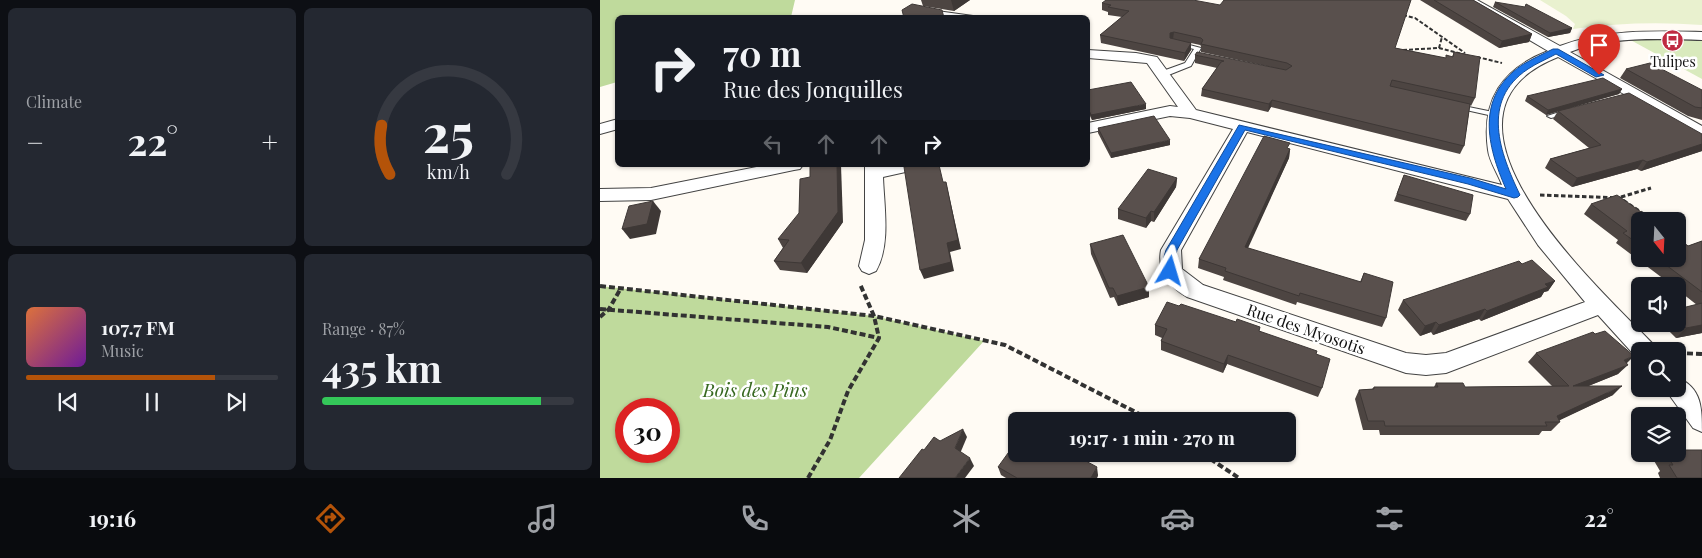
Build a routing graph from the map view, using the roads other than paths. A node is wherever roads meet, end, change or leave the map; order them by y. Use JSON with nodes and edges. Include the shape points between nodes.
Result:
{"nodes":[{"id":1,"x":1468,"y":0,"type":"edge"},
{"id":2,"x":926,"y":11,"type":"edge"},
{"id":3,"x":953,"y":15,"type":"edge"},
{"id":4,"x":1702,"y":36,"type":"edge"},
{"id":5,"x":1173,"y":43,"type":"edge"},
{"id":6,"x":1556,"y":51,"type":"junction"},
{"id":7,"x":1090,"y":54,"type":"edge"},
{"id":8,"x":1194,"y":54,"type":"junction"},
{"id":9,"x":1203,"y":56,"type":"edge"},
{"id":10,"x":1163,"y":74,"type":"junction"},
{"id":11,"x":1447,"y":104,"type":"edge"},
{"id":12,"x":1578,"y":108,"type":"edge"},
{"id":13,"x":1190,"y":113,"type":"junction"},
{"id":14,"x":1493,"y":114,"type":"junction"},
{"id":15,"x":1551,"y":116,"type":"edge"},
{"id":16,"x":615,"y":125,"type":"edge"},
{"id":17,"x":1242,"y":127,"type":"junction"},
{"id":18,"x":1090,"y":128,"type":"edge"},
{"id":19,"x":600,"y":129,"type":"edge"},
{"id":20,"x":1702,"y":133,"type":"edge"},
{"id":21,"x":784,"y":167,"type":"edge"},
{"id":22,"x":894,"y":167,"type":"edge"},
{"id":23,"x":874,"y":169,"type":"edge"},
{"id":24,"x":600,"y":195,"type":"edge"},
{"id":25,"x":1514,"y":195,"type":"junction"},
{"id":26,"x":869,"y":266,"type":"road end"},
{"id":27,"x":1603,"y":304,"type":"junction"},
{"id":28,"x":1638,"y":342,"type":"edge"},
{"id":29,"x":1683,"y":397,"type":"edge"},
{"id":30,"x":1702,"y":420,"type":"edge"}],
"edges":[{"from":1,"to":6,"type":"street"},
{"from":2,"to":3,"type":"lane"},
{"from":4,"to":6,"type":"street","via":[[1625,36]]},
{"from":5,"to":8,"type":"lane","via":[[1198,48]]},
{"from":6,"to":14,"type":"street","via":[[1524,68],[1505,88]]},
{"from":6,"to":20,"type":"street","via":[[1629,95]]},
{"from":7,"to":10,"type":"street","via":[[1145,58],[1152,60]]},
{"from":8,"to":9,"type":"lane"},
{"from":8,"to":10,"type":"lane","via":[[1188,64]]},
{"from":10,"to":13,"type":"street"},
{"from":11,"to":14,"type":"lane"},
{"from":12,"to":15,"type":"lane"},
{"from":13,"to":17,"type":"street"},
{"from":13,"to":18,"type":"street","via":[[1170,111]]},
{"from":14,"to":25,"type":"street","via":[[1494,145]]},
{"from":16,"to":19,"type":"street"},
{"from":17,"to":25,"type":"street"},
{"from":17,"to":27,"type":"street","name":"Rue des Myosotis","via":[[1169,260],[1170,271],[1195,291],[1406,362],[1426,365],[1446,363]]},
{"from":21,"to":24,"type":"street","via":[[651,194]]},
{"from":22,"to":23,"type":"street"},
{"from":23,"to":26,"type":"street","via":[[875,240]]},
{"from":25,"to":27,"type":"street","via":[[1547,243]]},
{"from":27,"to":28,"type":"street"},
{"from":29,"to":30,"type":"street"}]}
